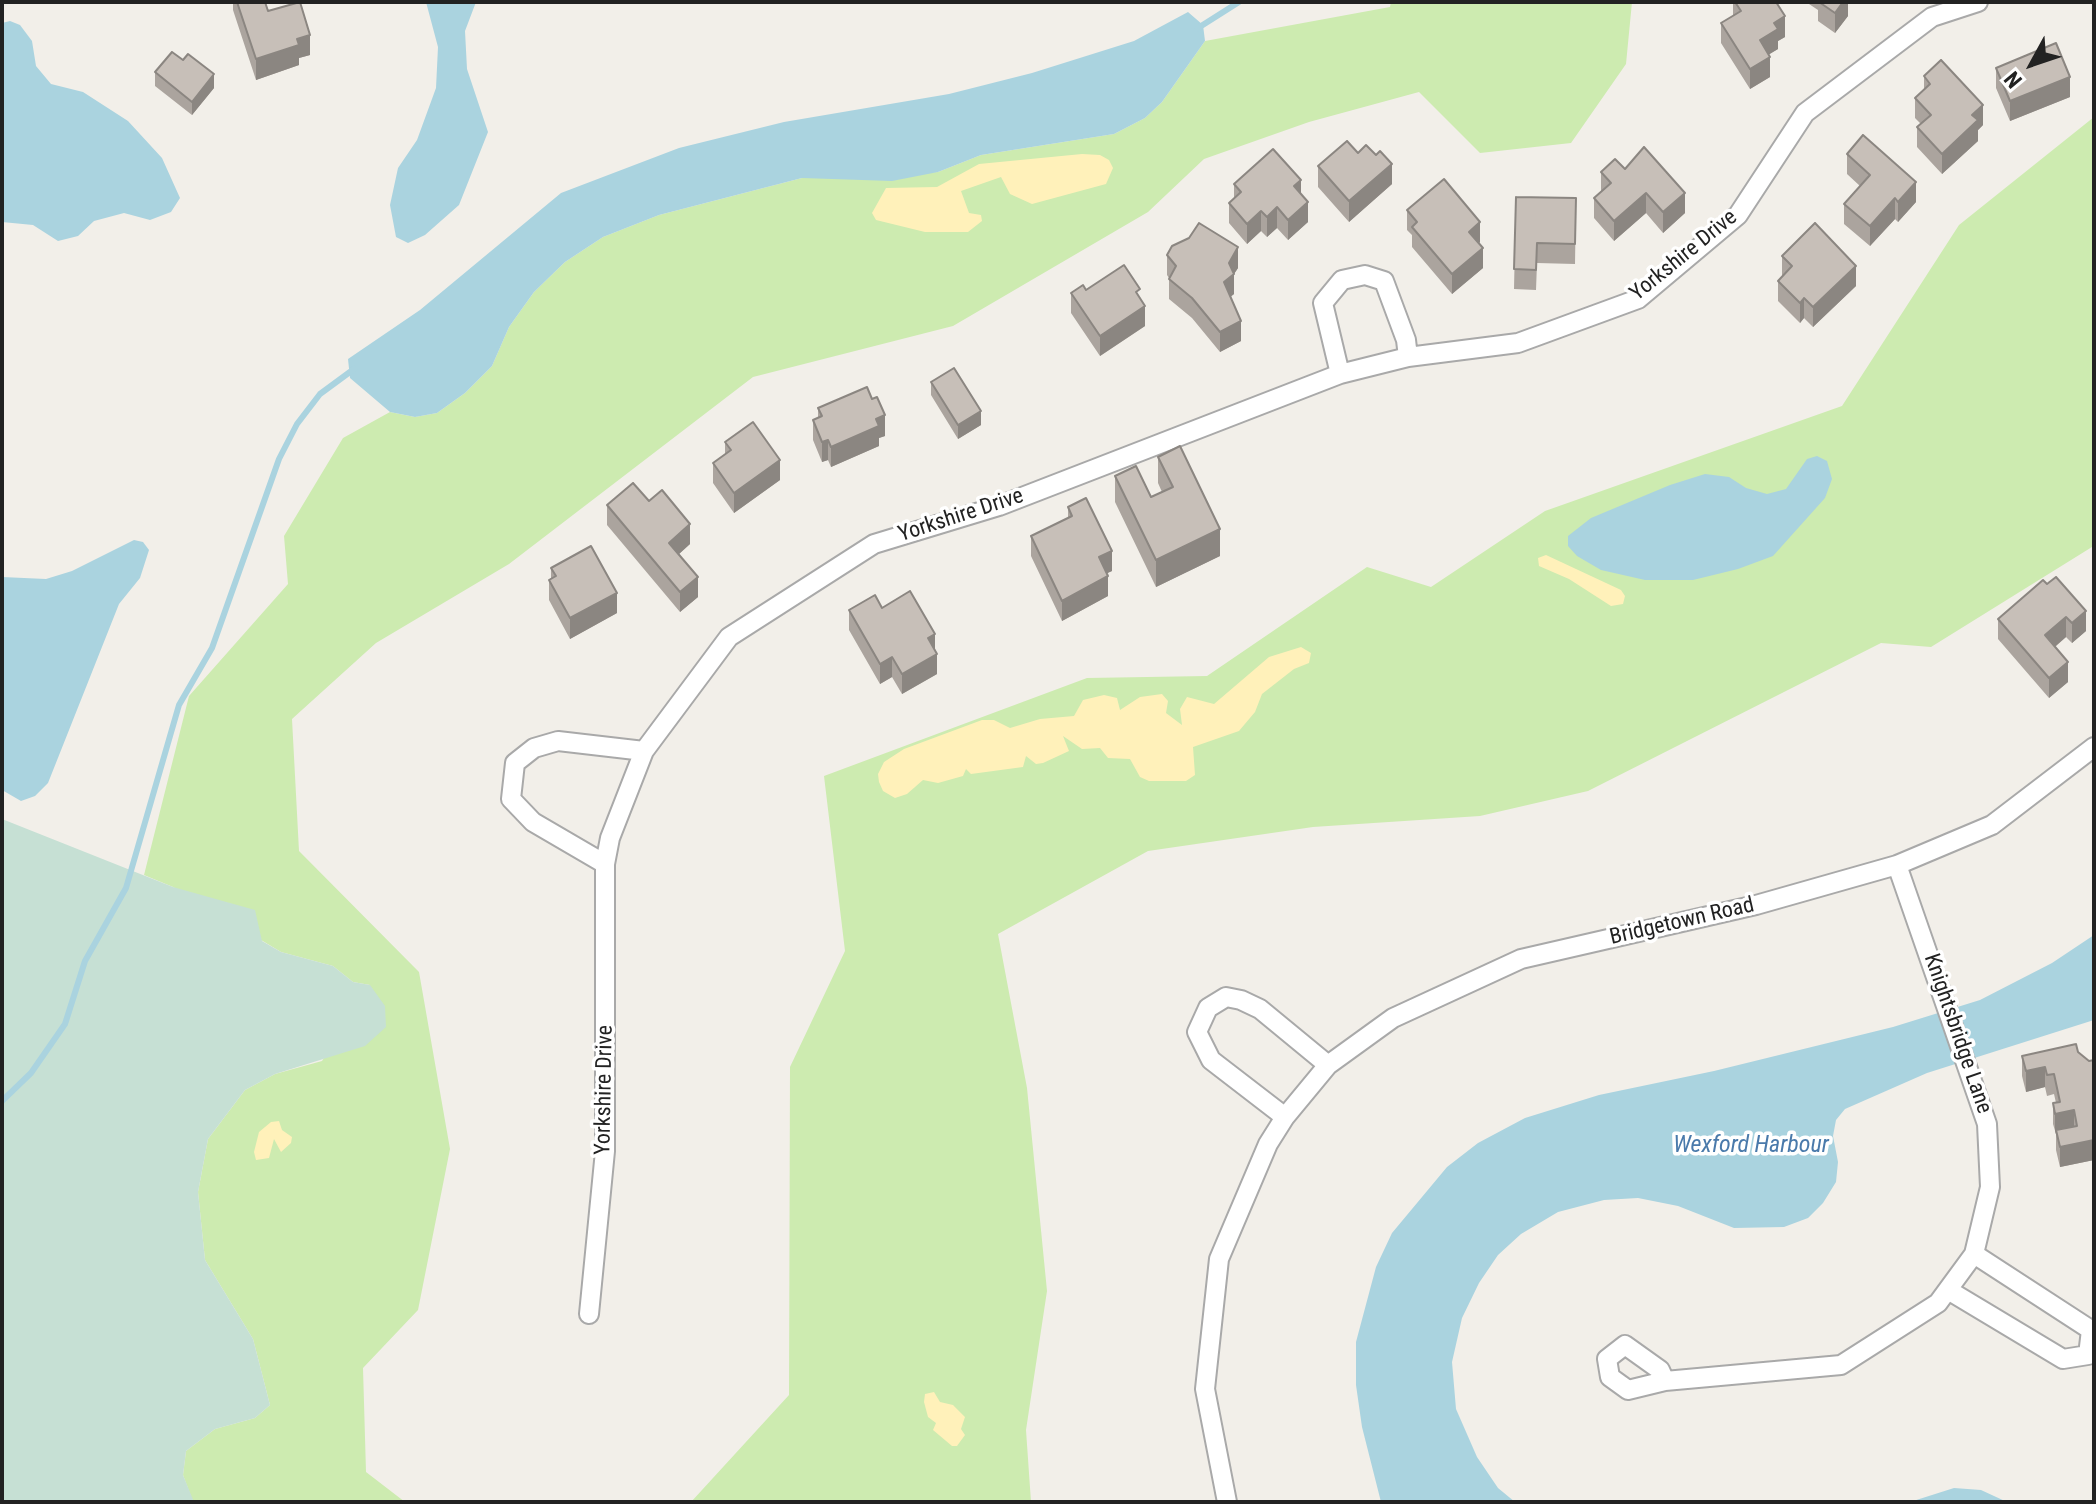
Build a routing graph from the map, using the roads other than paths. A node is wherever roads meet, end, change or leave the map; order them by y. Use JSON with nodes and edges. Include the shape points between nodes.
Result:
{"nodes":[{"id":1,"x":1978,"y":2,"type":"edge"},
{"id":2,"x":1929,"y":10,"type":"edge"},
{"id":3,"x":1408,"y":357,"type":"junction"},
{"id":4,"x":1340,"y":374,"type":"junction"},
{"id":5,"x":2094,"y":747,"type":"edge"},
{"id":6,"x":644,"y":751,"type":"junction"},
{"id":7,"x":605,"y":864,"type":"junction"},
{"id":8,"x":1897,"y":865,"type":"junction"},
{"id":9,"x":1328,"y":1065,"type":"junction"},
{"id":10,"x":1285,"y":1117,"type":"junction"},
{"id":11,"x":1974,"y":1254,"type":"junction"},
{"id":12,"x":1948,"y":1290,"type":"junction"},
{"id":13,"x":589,"y":1314,"type":"dead end"},
{"id":14,"x":1665,"y":1381,"type":"dead end"},
{"id":15,"x":1227,"y":1502,"type":"edge"}],
"edges":[{"from":1,"to":2,"type":"street","name":"Yorkshire Drive"},
{"from":2,"to":3,"type":"street","name":"Yorkshire Drive","via":[[1805,113],[1738,215],[1638,299],[1518,343]]},
{"from":3,"to":4,"type":"street","name":"Yorkshire Drive"},
{"from":3,"to":4,"type":"street","via":[[1384,281],[1365,275],[1342,280],[1323,303]]},
{"from":4,"to":6,"type":"street","name":"Yorkshire Drive","via":[[999,506],[874,544],[729,637]]},
{"from":5,"to":8,"type":"street","name":"Bridgetown Road","via":[[1992,825]]},
{"from":6,"to":7,"type":"street","name":"Yorkshire Drive"},
{"from":6,"to":7,"type":"street","via":[[558,741],[534,748],[515,763],[511,799],[533,822]]},
{"from":7,"to":13,"type":"street","name":"Yorkshire Drive","via":[[605,1151]]},
{"from":8,"to":9,"type":"street","name":"Bridgetown Road","via":[[1756,905],[1521,959],[1393,1018]]},
{"from":8,"to":11,"type":"street","name":"Knightsbridge Lane","via":[[1987,1124],[1990,1187]]},
{"from":9,"to":10,"type":"street","name":"Bridgetown Road"},
{"from":9,"to":10,"type":"street","via":[[1260,1009],[1226,997],[1208,1008],[1197,1032],[1211,1060]]},
{"from":10,"to":15,"type":"street","name":"Bridgetown Road","via":[[1242,1198],[1219,1259],[1205,1389]]},
{"from":11,"to":12,"type":"street","name":"Knightsbridge Lane"},
{"from":11,"to":12,"type":"street","via":[[2091,1330],[2088,1355],[2063,1359]]},
{"from":12,"to":14,"type":"street","name":"Knightsbridge Lane","via":[[1938,1303],[1841,1365]]}]}
